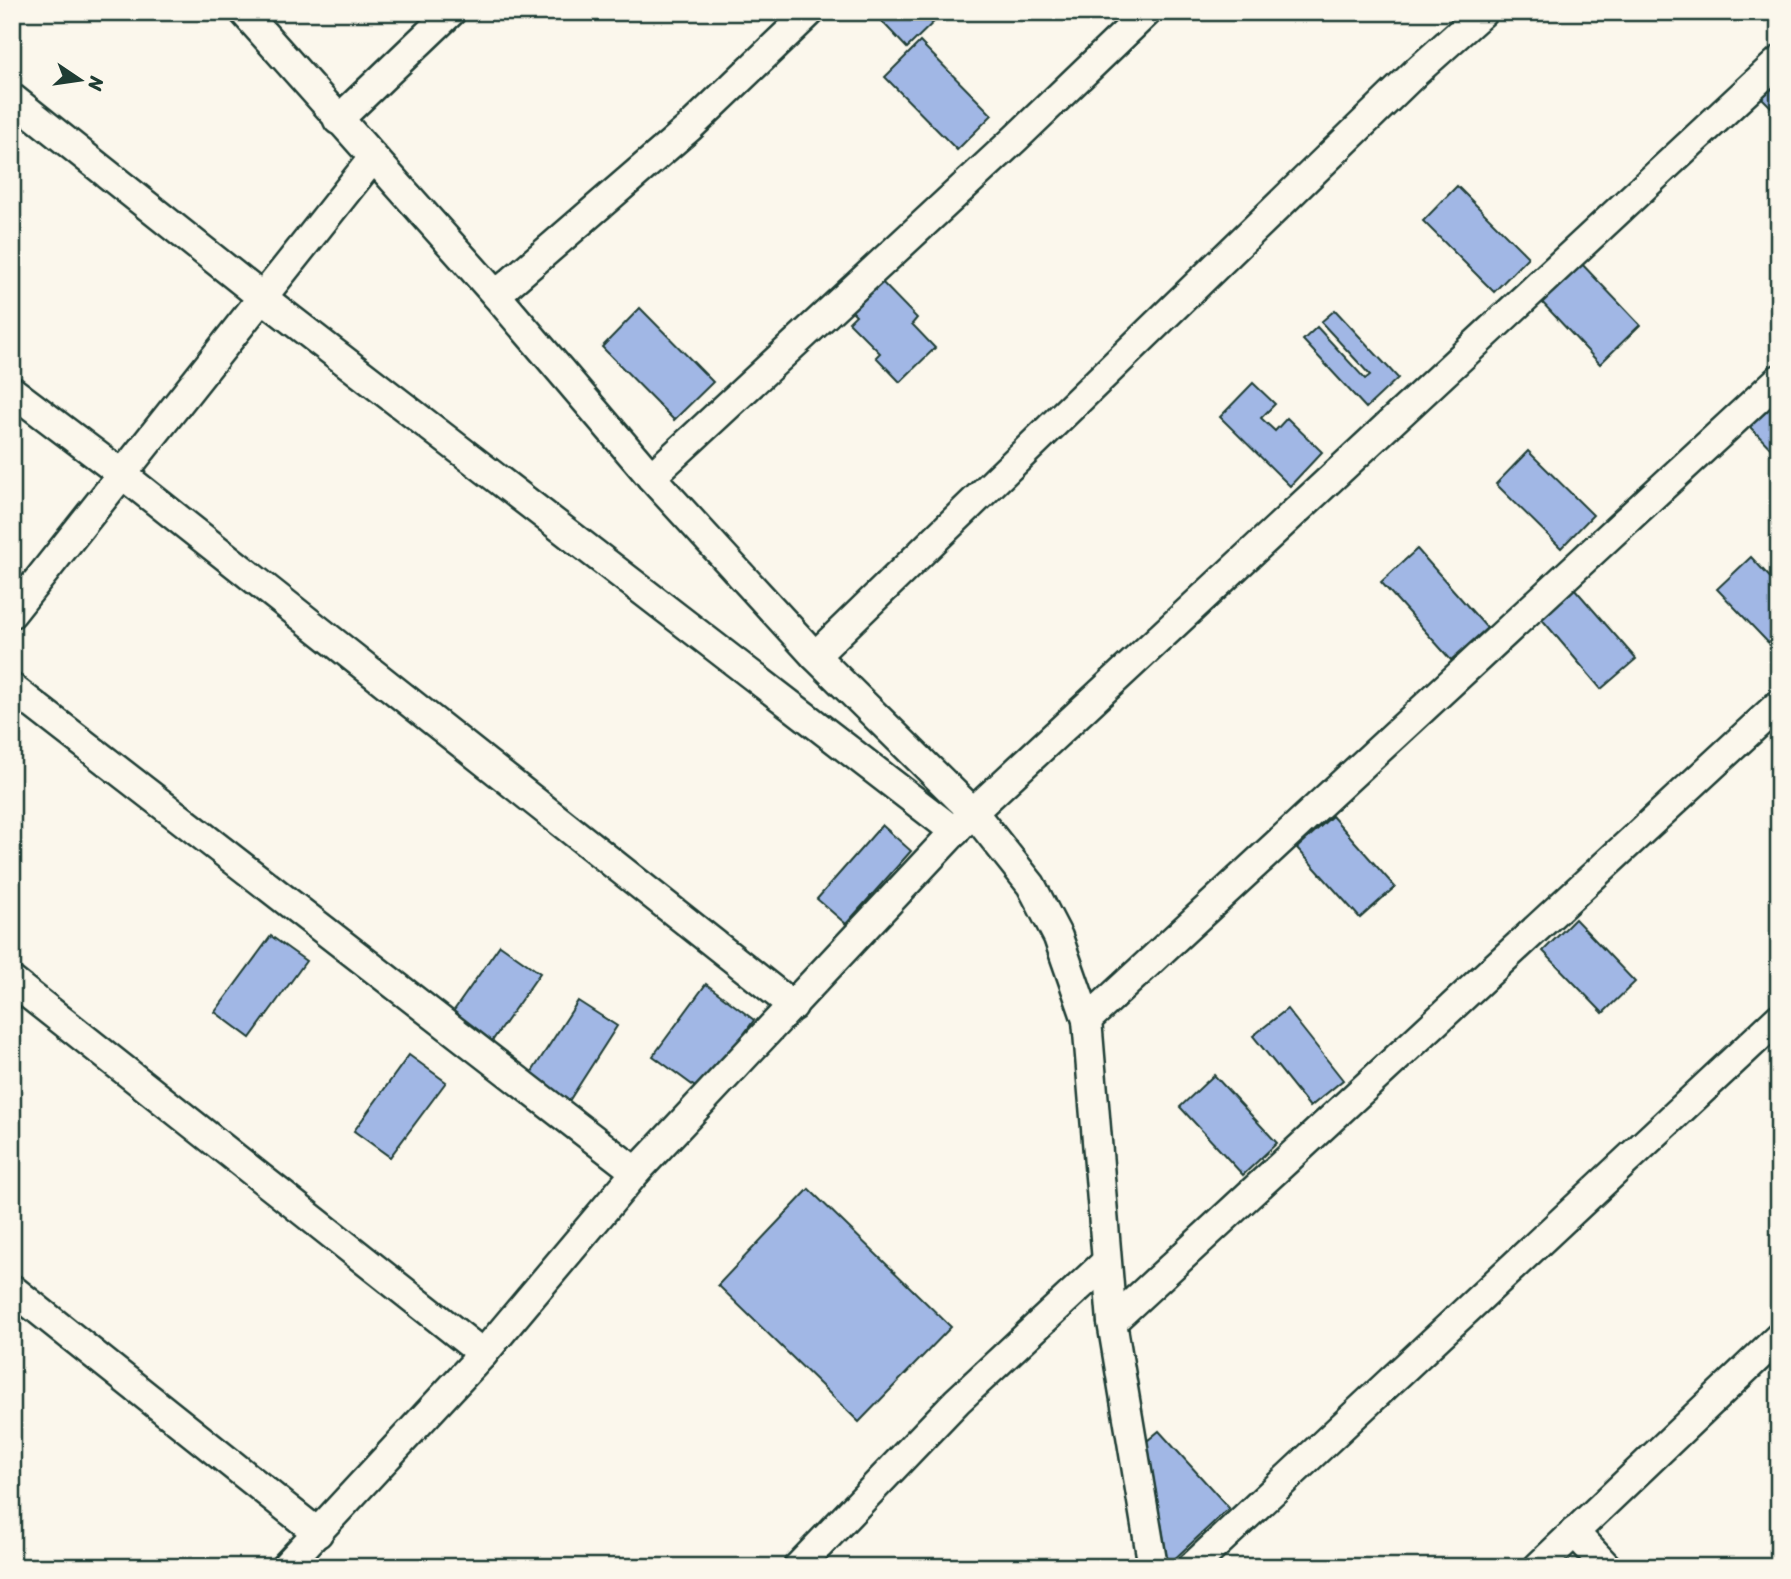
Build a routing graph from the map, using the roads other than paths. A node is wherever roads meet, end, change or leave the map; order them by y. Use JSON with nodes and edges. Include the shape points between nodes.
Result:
{"nodes":[{"id":1,"x":244,"y":12,"type":"edge"},
{"id":2,"x":451,"y":12,"type":"edge"},
{"id":3,"x":810,"y":12,"type":"edge"},
{"id":4,"x":1147,"y":12,"type":"edge"},
{"id":5,"x":1483,"y":12,"type":"edge"},
{"id":6,"x":1779,"y":61,"type":"edge"},
{"id":7,"x":12,"y":98,"type":"edge"},
{"id":8,"x":338,"y":120,"type":"junction"},
{"id":9,"x":373,"y":158,"type":"junction"},
{"id":10,"x":496,"y":295,"type":"junction"},
{"id":11,"x":263,"y":298,"type":"junction"},
{"id":12,"x":1779,"y":379,"type":"edge"},
{"id":13,"x":12,"y":391,"type":"edge"},
{"id":14,"x":123,"y":475,"type":"junction"},
{"id":15,"x":651,"y":477,"type":"junction"},
{"id":16,"x":12,"y":613,"type":"edge"},
{"id":17,"x":815,"y":656,"type":"junction"},
{"id":18,"x":12,"y":688,"type":"edge"},
{"id":19,"x":1779,"y":704,"type":"edge"},
{"id":20,"x":964,"y":822,"type":"junction"},
{"id":21,"x":12,"y":981,"type":"edge"},
{"id":22,"x":793,"y":1006,"type":"junction"},
{"id":23,"x":1779,"y":1018,"type":"edge"},
{"id":24,"x":1087,"y":1020,"type":"junction"},
{"id":25,"x":636,"y":1172,"type":"junction"},
{"id":26,"x":1106,"y":1262,"type":"junction"},
{"id":27,"x":12,"y":1289,"type":"edge"},
{"id":28,"x":1112,"y":1322,"type":"junction"},
{"id":29,"x":1779,"y":1337,"type":"edge"},
{"id":30,"x":483,"y":1354,"type":"junction"},
{"id":31,"x":1574,"y":1532,"type":"junction"},
{"id":32,"x":318,"y":1533,"type":"junction"},
{"id":33,"x":285,"y":1567,"type":"edge"},
{"id":34,"x":797,"y":1567,"type":"edge"},
{"id":35,"x":1153,"y":1567,"type":"edge"},
{"id":36,"x":1192,"y":1567,"type":"edge"},
{"id":37,"x":1538,"y":1567,"type":"edge"},
{"id":38,"x":1607,"y":1567,"type":"edge"}],
"edges":[{"from":1,"to":8,"type":"street"},
{"from":2,"to":8,"type":"street"},
{"from":3,"to":10,"type":"street","via":[[689,128]]},
{"from":4,"to":15,"type":"street"},
{"from":5,"to":17,"type":"street"},
{"from":6,"to":20,"type":"street"},
{"from":7,"to":11,"type":"street"},
{"from":8,"to":9,"type":"street"},
{"from":9,"to":10,"type":"street"},
{"from":9,"to":11,"type":"street"},
{"from":10,"to":15,"type":"street"},
{"from":11,"to":14,"type":"street"},
{"from":11,"to":20,"type":"street"},
{"from":12,"to":24,"type":"street"},
{"from":13,"to":14,"type":"street"},
{"from":14,"to":16,"type":"street"},
{"from":14,"to":22,"type":"street"},
{"from":15,"to":17,"type":"street"},
{"from":17,"to":20,"type":"street"},
{"from":18,"to":25,"type":"street"},
{"from":19,"to":28,"type":"street"},
{"from":20,"to":22,"type":"street"},
{"from":20,"to":24,"type":"street","via":[[1031,886],[1058,937]]},
{"from":21,"to":30,"type":"street"},
{"from":22,"to":25,"type":"street"},
{"from":23,"to":36,"type":"street"},
{"from":24,"to":26,"type":"street"},
{"from":25,"to":30,"type":"street"},
{"from":26,"to":28,"type":"street"},
{"from":26,"to":34,"type":"street","via":[[957,1401]]},
{"from":27,"to":32,"type":"street"},
{"from":28,"to":35,"type":"street"},
{"from":29,"to":31,"type":"street"},
{"from":30,"to":32,"type":"street"},
{"from":31,"to":37,"type":"street"},
{"from":31,"to":38,"type":"street"},
{"from":32,"to":33,"type":"street"}]}
